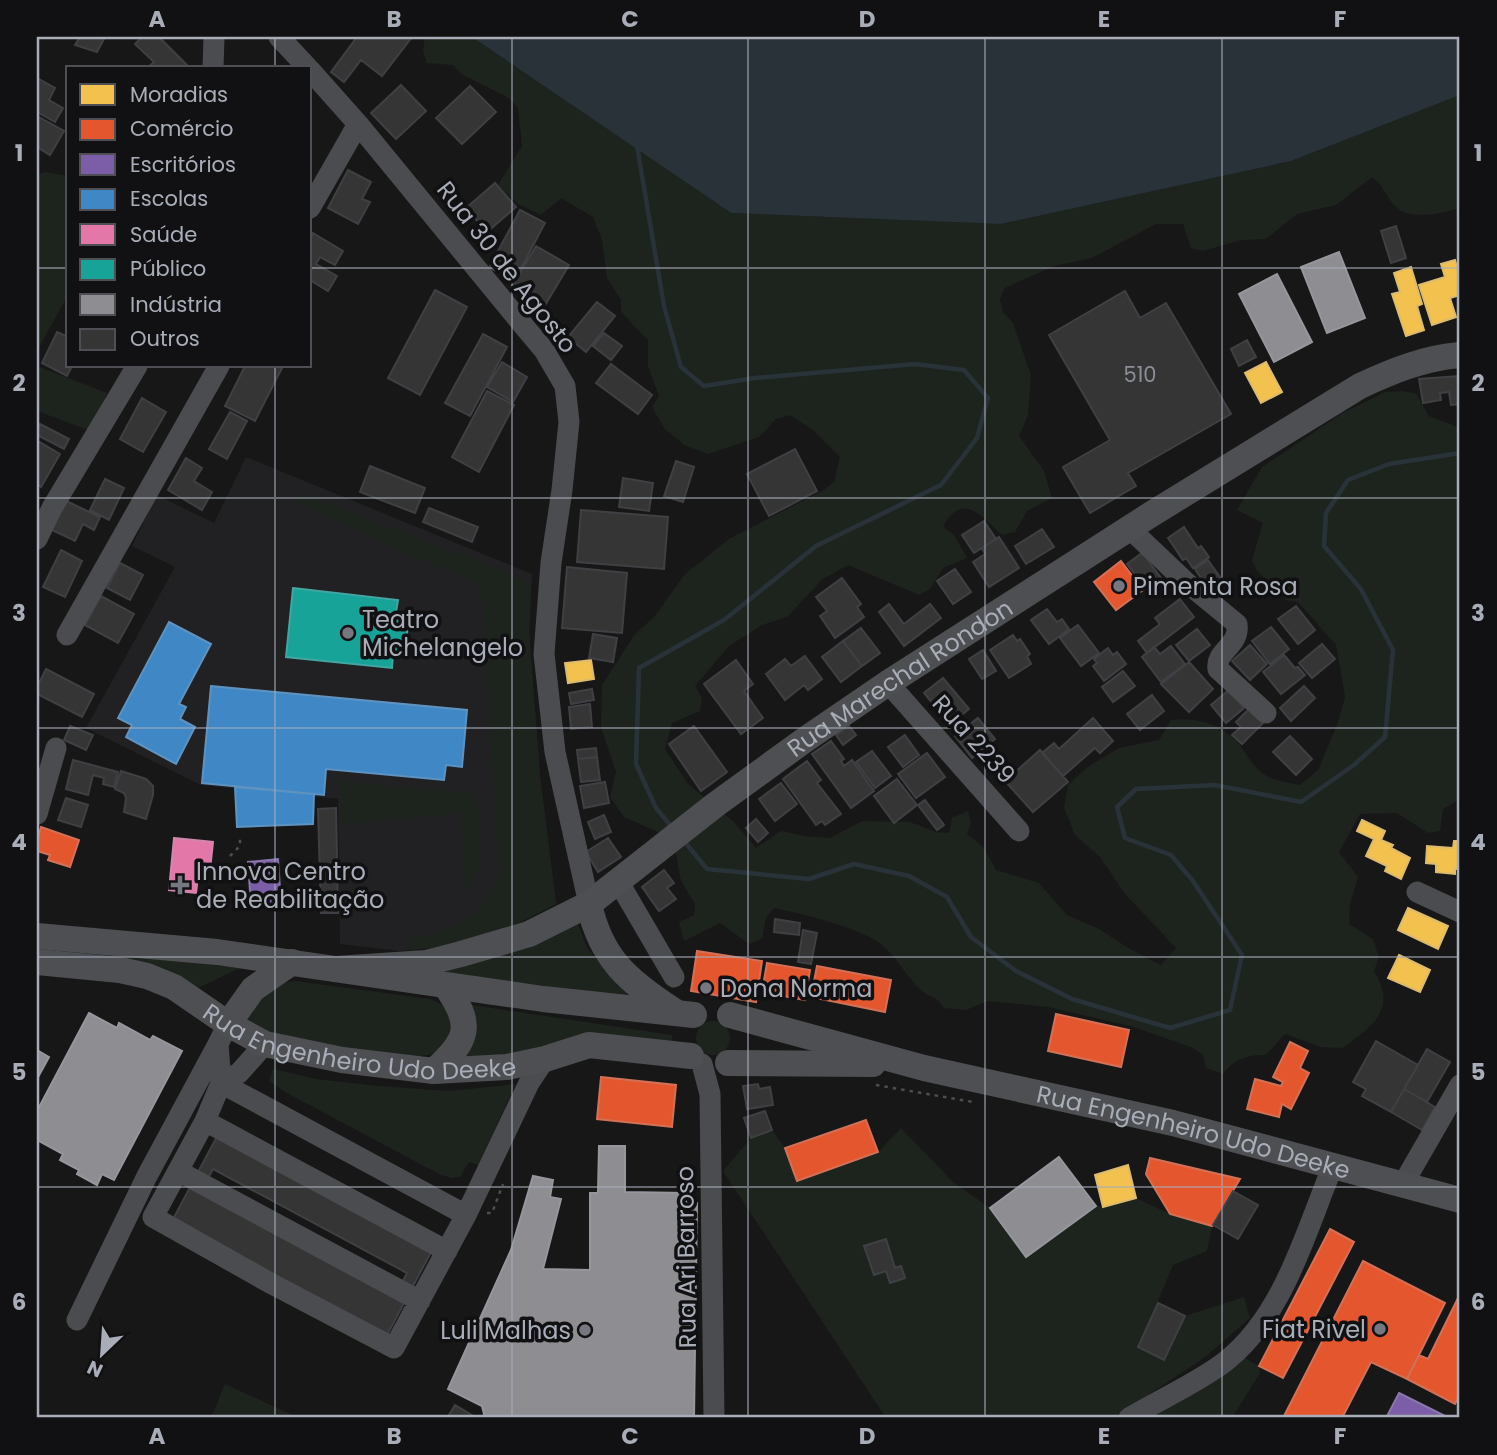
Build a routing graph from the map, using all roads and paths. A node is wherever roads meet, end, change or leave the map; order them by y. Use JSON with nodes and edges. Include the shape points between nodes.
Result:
{"nodes":[{"id":1,"x":214,"y":37,"type":"edge"},
{"id":2,"x":279,"y":37,"type":"edge"},
{"id":3,"x":213,"y":66,"type":"edge"},
{"id":4,"x":306,"y":66,"type":"edge"},
{"id":5,"x":312,"y":72,"type":"edge"},
{"id":6,"x":358,"y":124,"type":"junction"},
{"id":7,"x":312,"y":204,"type":"edge"},
{"id":8,"x":1460,"y":355,"type":"edge"},
{"id":9,"x":136,"y":368,"type":"edge"},
{"id":10,"x":218,"y":368,"type":"edge"},
{"id":11,"x":44,"y":503,"type":"edge"},
{"id":12,"x":1129,"y":528,"type":"junction"},
{"id":13,"x":37,"y":539,"type":"edge"},
{"id":14,"x":67,"y":635,"type":"dead end"},
{"id":15,"x":888,"y":682,"type":"junction"},
{"id":16,"x":1266,"y":713,"type":"dead end"},
{"id":17,"x":56,"y":748,"type":"dead end"},
{"id":18,"x":37,"y":814,"type":"edge"},
{"id":19,"x":1019,"y":831,"type":"dead end"},
{"id":20,"x":240,"y":838,"type":"dead end"},
{"id":21,"x":230,"y":856,"type":"dead end"},
{"id":22,"x":618,"y":881,"type":"junction"},
{"id":23,"x":1417,"y":892,"type":"dead end"},
{"id":24,"x":589,"y":904,"type":"junction"},
{"id":25,"x":1460,"y":912,"type":"edge"},
{"id":26,"x":37,"y":936,"type":"edge"},
{"id":27,"x":37,"y":962,"type":"edge"},
{"id":28,"x":292,"y":962,"type":"junction"},
{"id":29,"x":336,"y":969,"type":"junction"},
{"id":30,"x":674,"y":977,"type":"dead end"},
{"id":31,"x":445,"y":985,"type":"junction"},
{"id":32,"x":685,"y":1014,"type":"junction"},
{"id":33,"x":730,"y":1015,"type":"junction"},
{"id":34,"x":223,"y":1034,"type":"junction"},
{"id":35,"x":265,"y":1044,"type":"junction"},
{"id":36,"x":545,"y":1059,"type":"junction"},
{"id":37,"x":710,"y":1062,"type":"junction"},
{"id":38,"x":924,"y":1068,"type":"junction"},
{"id":39,"x":434,"y":1070,"type":"junction"},
{"id":40,"x":222,"y":1083,"type":"junction"},
{"id":41,"x":866,"y":1084,"type":"dead end"},
{"id":42,"x":1460,"y":1085,"type":"edge"},
{"id":43,"x":981,"y":1103,"type":"dead end"},
{"id":44,"x":205,"y":1121,"type":"junction"},
{"id":45,"x":1333,"y":1166,"type":"junction"},
{"id":46,"x":178,"y":1171,"type":"junction"},
{"id":47,"x":504,"y":1180,"type":"dead end"},
{"id":48,"x":1403,"y":1184,"type":"junction"},
{"id":49,"x":1460,"y":1200,"type":"edge"},
{"id":50,"x":466,"y":1215,"type":"junction"},
{"id":51,"x":447,"y":1251,"type":"junction"},
{"id":52,"x":420,"y":1301,"type":"junction"},
{"id":53,"x":78,"y":1320,"type":"dead end"},
{"id":54,"x":714,"y":1418,"type":"edge"},
{"id":55,"x":1129,"y":1418,"type":"edge"}],
"edges":[{"from":1,"to":3,"type":"street"},
{"from":2,"to":4,"type":"street","name":"Rua 30 de Agosto"},
{"from":5,"to":6,"type":"street","name":"Rua 30 de Agosto"},
{"from":6,"to":7,"type":"street"},
{"from":6,"to":24,"type":"street","name":"Rua 30 de Agosto","via":[[544,351],[565,386],[569,422],[544,654],[555,752]]},
{"from":8,"to":12,"type":"main road","name":"Rua Marechal Rondon","via":[[1416,363],[1360,386]]},
{"from":9,"to":11,"type":"street"},
{"from":10,"to":14,"type":"street"},
{"from":11,"to":13,"type":"street"},
{"from":12,"to":15,"type":"main road","name":"Rua Marechal Rondon"},
{"from":12,"to":16,"type":"street","via":[[1237,625],[1238,634],[1219,657],[1218,669]]},
{"from":15,"to":19,"type":"street","name":"Rua 2239"},
{"from":15,"to":22,"type":"main road","name":"Rua Marechal Rondon","via":[[715,805]]},
{"from":17,"to":18,"type":"street"},
{"from":20,"to":21,"type":"path","via":[[240,846]]},
{"from":22,"to":24,"type":"main road","name":"Rua Marechal Rondon"},
{"from":22,"to":30,"type":"street"},
{"from":23,"to":25,"type":"street"},
{"from":24,"to":29,"type":"main road","name":"Rua Marechal Rondon","via":[[529,934],[426,963]]},
{"from":24,"to":32,"type":"main road","via":[[594,929],[625,974],[647,994]]},
{"from":26,"to":28,"type":"main road"},
{"from":27,"to":34,"type":"main road","name":"Rua Engenheiro Udo Deeke","via":[[147,976],[174,987]]},
{"from":28,"to":29,"type":"main road"},
{"from":28,"to":34,"type":"main road","via":[[253,989]]},
{"from":29,"to":31,"type":"main road"},
{"from":31,"to":32,"type":"main road"},
{"from":31,"to":39,"type":"main road","via":[[460,1006],[465,1027],[449,1058]]},
{"from":32,"to":33,"type":"main road","via":[[713,1009]]},
{"from":32,"to":37,"type":"main road","via":[[684,1044]]},
{"from":33,"to":37,"type":"main road","via":[[743,1034],[740,1049]]},
{"from":33,"to":38,"type":"main road","name":"Rua Engenheiro Udo Deeke"},
{"from":34,"to":35,"type":"main road","name":"Rua Engenheiro Udo Deeke"},
{"from":34,"to":40,"type":"street"},
{"from":34,"to":53,"type":"street","via":[[147,1176]]},
{"from":35,"to":39,"type":"main road","name":"Rua Engenheiro Udo Deeke","via":[[342,1060]]},
{"from":35,"to":40,"type":"street","via":[[239,1073]]},
{"from":36,"to":37,"type":"main road","name":"Rua Engenheiro Udo Deeke","via":[[589,1045]]},
{"from":36,"to":39,"type":"main road","name":"Rua Engenheiro Udo Deeke","via":[[493,1069]]},
{"from":36,"to":50,"type":"street"},
{"from":37,"to":38,"type":"main road","name":"Rua Engenheiro Udo Deeke"},
{"from":37,"to":54,"type":"street","name":"Rua Ari Barroso"},
{"from":38,"to":45,"type":"main road","name":"Rua Engenheiro Udo Deeke","via":[[1174,1122]]},
{"from":40,"to":44,"type":"street"},
{"from":40,"to":50,"type":"street"},
{"from":41,"to":43,"type":"path"},
{"from":42,"to":48,"type":"street"},
{"from":44,"to":46,"type":"street"},
{"from":44,"to":51,"type":"street"},
{"from":45,"to":48,"type":"main road","name":"Rua Engenheiro Udo Deeke"},
{"from":45,"to":55,"type":"street","via":[[1280,1291],[1252,1337],[1225,1361]]},
{"from":46,"to":52,"type":"street"},
{"from":46,"to":52,"type":"street","via":[[153,1217],[272,1284],[394,1348]]},
{"from":47,"to":50,"type":"path","via":[[492,1213]]},
{"from":48,"to":49,"type":"main road","name":"Rua Engenheiro Udo Deeke"},
{"from":50,"to":51,"type":"street"},
{"from":51,"to":52,"type":"street"}]}
